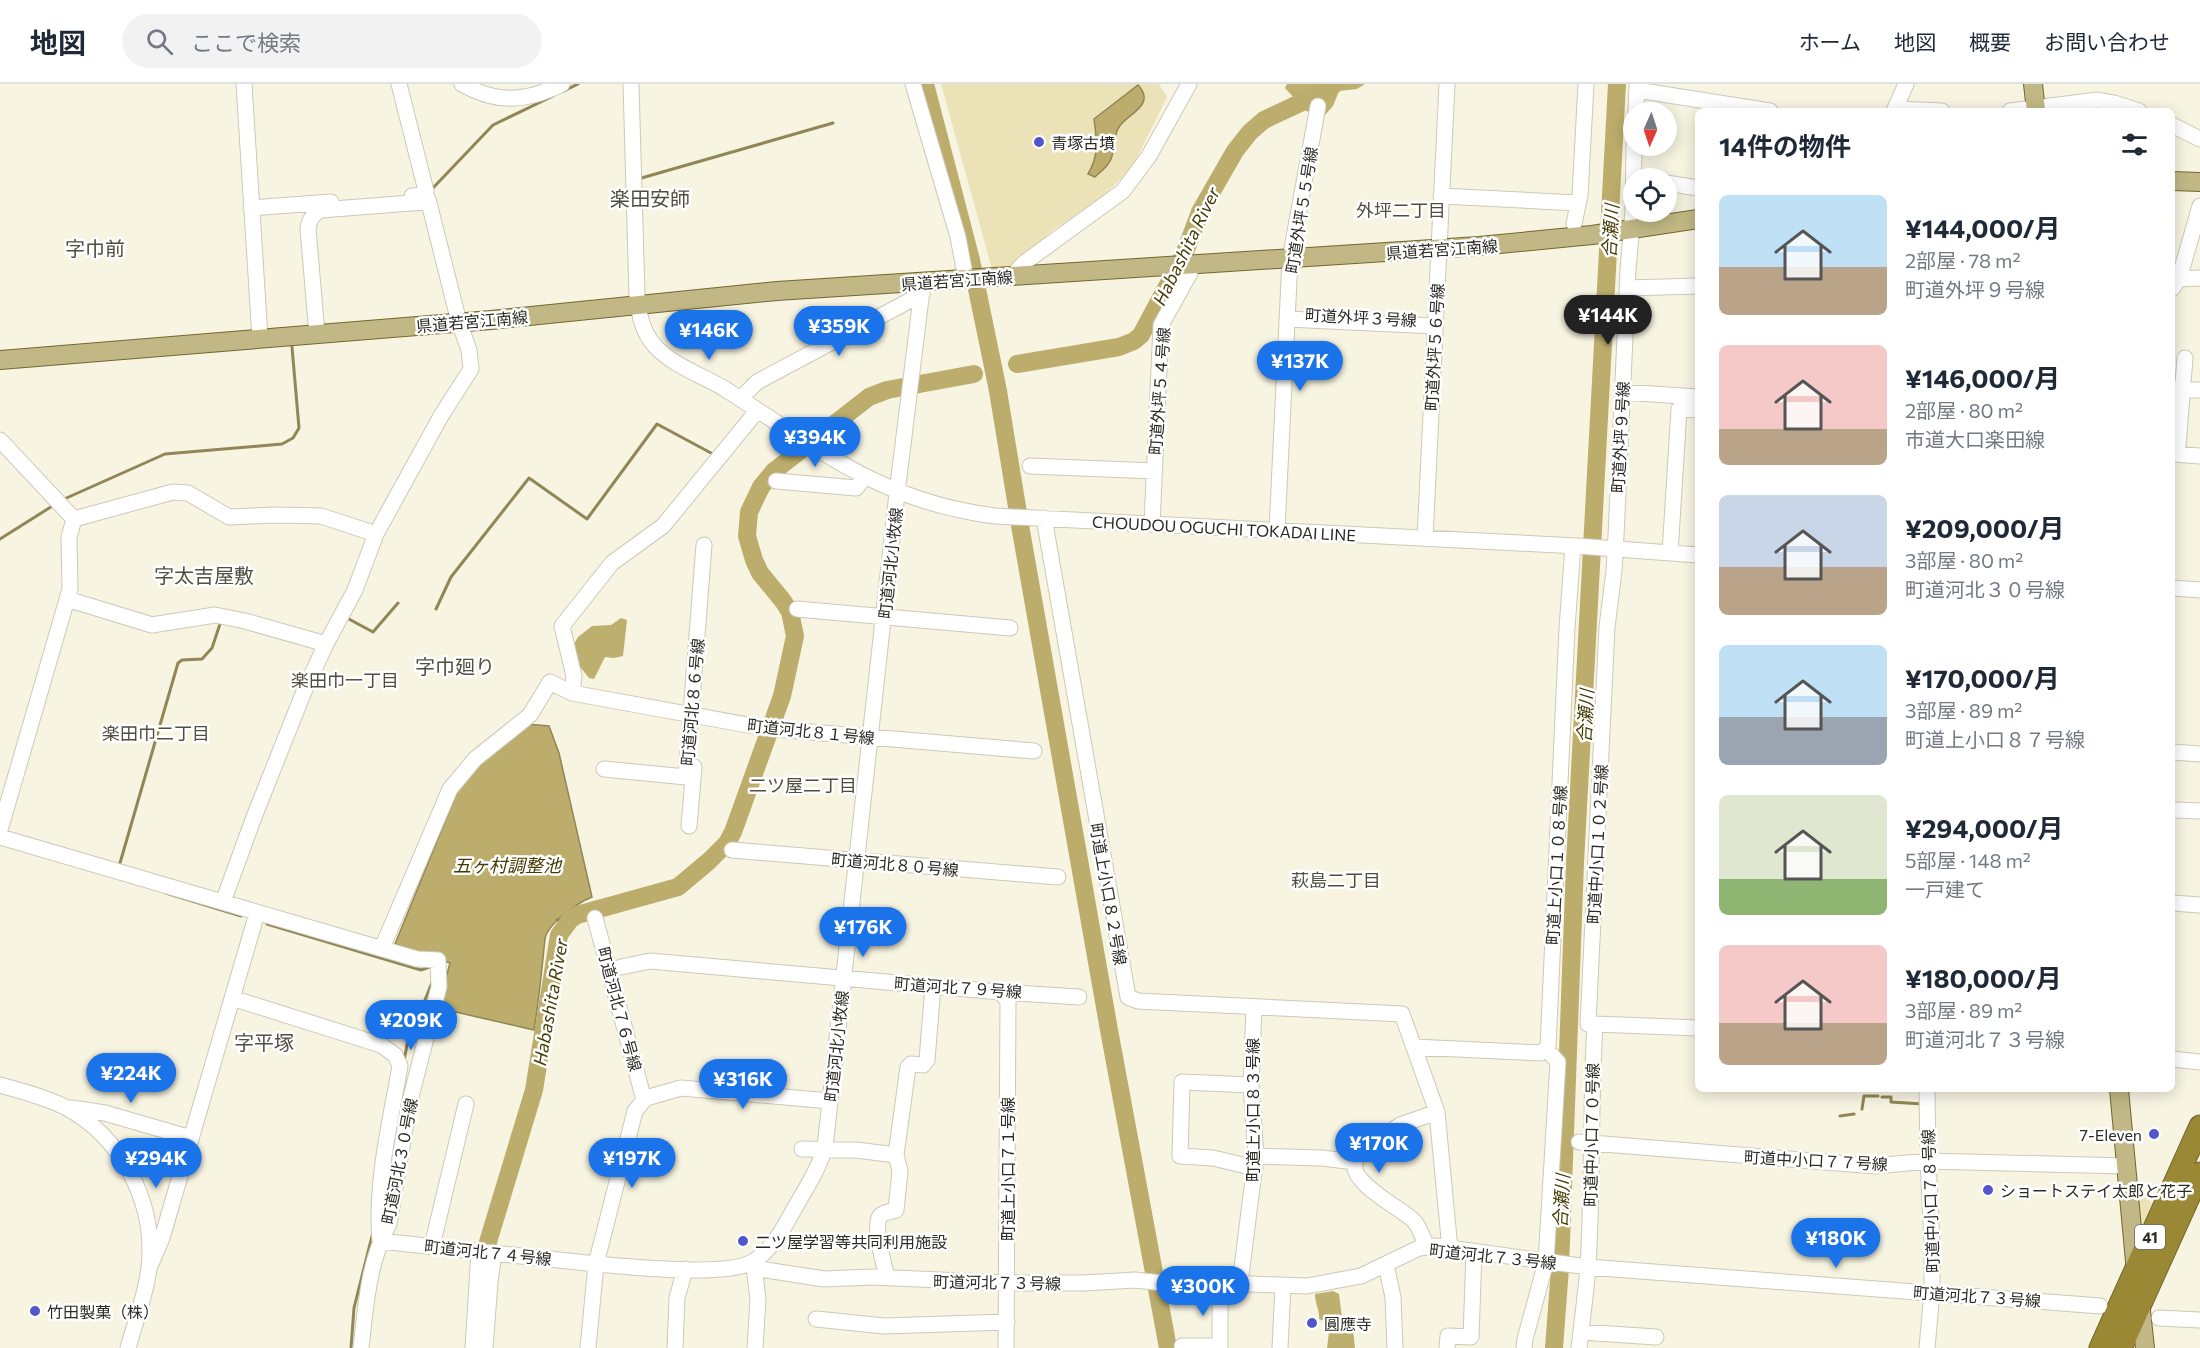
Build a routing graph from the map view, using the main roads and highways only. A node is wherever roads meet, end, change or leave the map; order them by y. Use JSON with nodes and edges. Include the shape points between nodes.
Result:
{"nodes":[{"id":1,"x":2033,"y":84,"type":"edge"},
{"id":2,"x":2036,"y":108,"type":"edge"},
{"id":3,"x":2175,"y":181,"type":"edge"},
{"id":4,"x":2200,"y":182,"type":"edge"},
{"id":5,"x":1695,"y":219,"type":"edge"},
{"id":6,"x":0,"y":360,"type":"edge"},
{"id":7,"x":2119,"y":1092,"type":"edge"},
{"id":8,"x":2200,"y":1126,"type":"edge"},
{"id":9,"x":2200,"y":1173,"type":"edge"},
{"id":10,"x":2136,"y":1269,"type":"junction"},
{"id":11,"x":2140,"y":1306,"type":"junction"},
{"id":12,"x":2100,"y":1348,"type":"edge"},
{"id":13,"x":2121,"y":1348,"type":"edge"},
{"id":14,"x":2145,"y":1348,"type":"edge"}],
"edges":[{"from":1,"to":2,"type":"main road"},
{"from":3,"to":4,"type":"main road"},
{"from":5,"to":6,"type":"main road","name":"県道若宮江南線","via":[[1592,235],[1438,249],[966,279],[922,288],[777,291]]},
{"from":7,"to":10,"type":"main road"},
{"from":8,"to":10,"type":"highway","number":"41"},
{"from":9,"to":11,"type":"highway","number":"41"},
{"from":10,"to":11,"type":"main road"},
{"from":10,"to":12,"type":"highway","number":"41"},
{"from":11,"to":13,"type":"highway","number":"41"},
{"from":11,"to":14,"type":"main road"}]}
